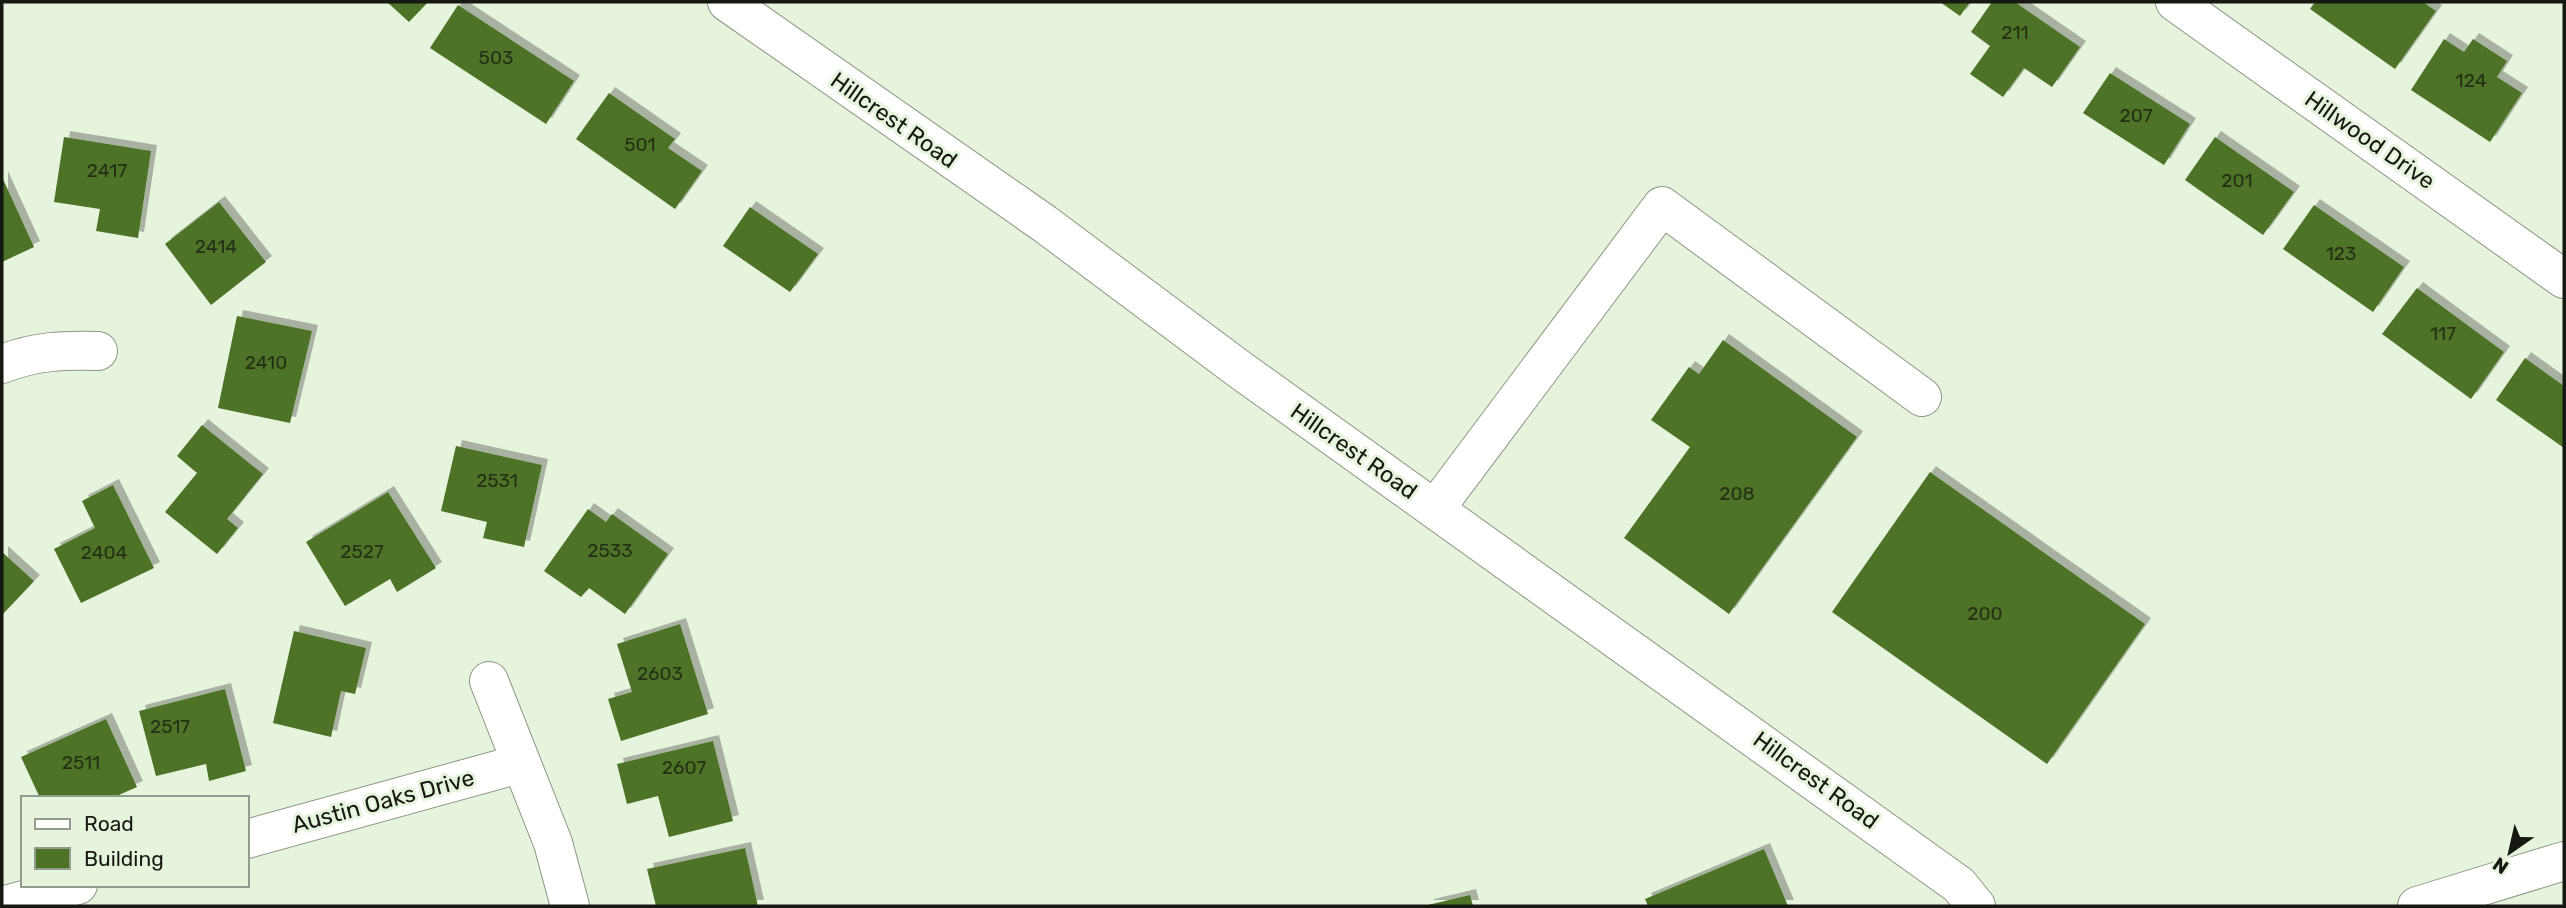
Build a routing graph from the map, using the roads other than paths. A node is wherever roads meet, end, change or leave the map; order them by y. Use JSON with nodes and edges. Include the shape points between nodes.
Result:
{"nodes":[{"id":1,"x":727,"y":2,"type":"edge"},
{"id":2,"x":2175,"y":2,"type":"edge"},
{"id":3,"x":2564,"y":279,"type":"edge"},
{"id":4,"x":98,"y":351,"type":"dead end"},
{"id":5,"x":2,"y":365,"type":"edge"},
{"id":6,"x":1922,"y":397,"type":"dead end"},
{"id":7,"x":1435,"y":509,"type":"junction"},
{"id":8,"x":488,"y":681,"type":"dead end"},
{"id":9,"x":519,"y":764,"type":"junction"},
{"id":10,"x":248,"y":839,"type":"edge"},
{"id":11,"x":2564,"y":861,"type":"edge"},
{"id":12,"x":71,"y":887,"type":"edge"},
{"id":13,"x":2,"y":906,"type":"edge"},
{"id":14,"x":570,"y":906,"type":"edge"},
{"id":15,"x":1976,"y":906,"type":"edge"},
{"id":16,"x":2417,"y":906,"type":"edge"}],
"edges":[{"from":1,"to":7,"type":"street","name":"Hillcrest Road","via":[[1045,224]]},
{"from":2,"to":3,"type":"street","name":"Hillwood Drive"},
{"from":4,"to":5,"type":"street","via":[[56,349]]},
{"from":6,"to":7,"type":"street","via":[[1662,206]]},
{"from":7,"to":15,"type":"street","name":"Hillcrest Road","via":[[1959,885]]},
{"from":8,"to":9,"type":"street"},
{"from":9,"to":10,"type":"street","name":"Austin Oaks Drive"},
{"from":9,"to":14,"type":"street","via":[[553,843]]},
{"from":11,"to":16,"type":"street"},
{"from":12,"to":13,"type":"street"}]}
